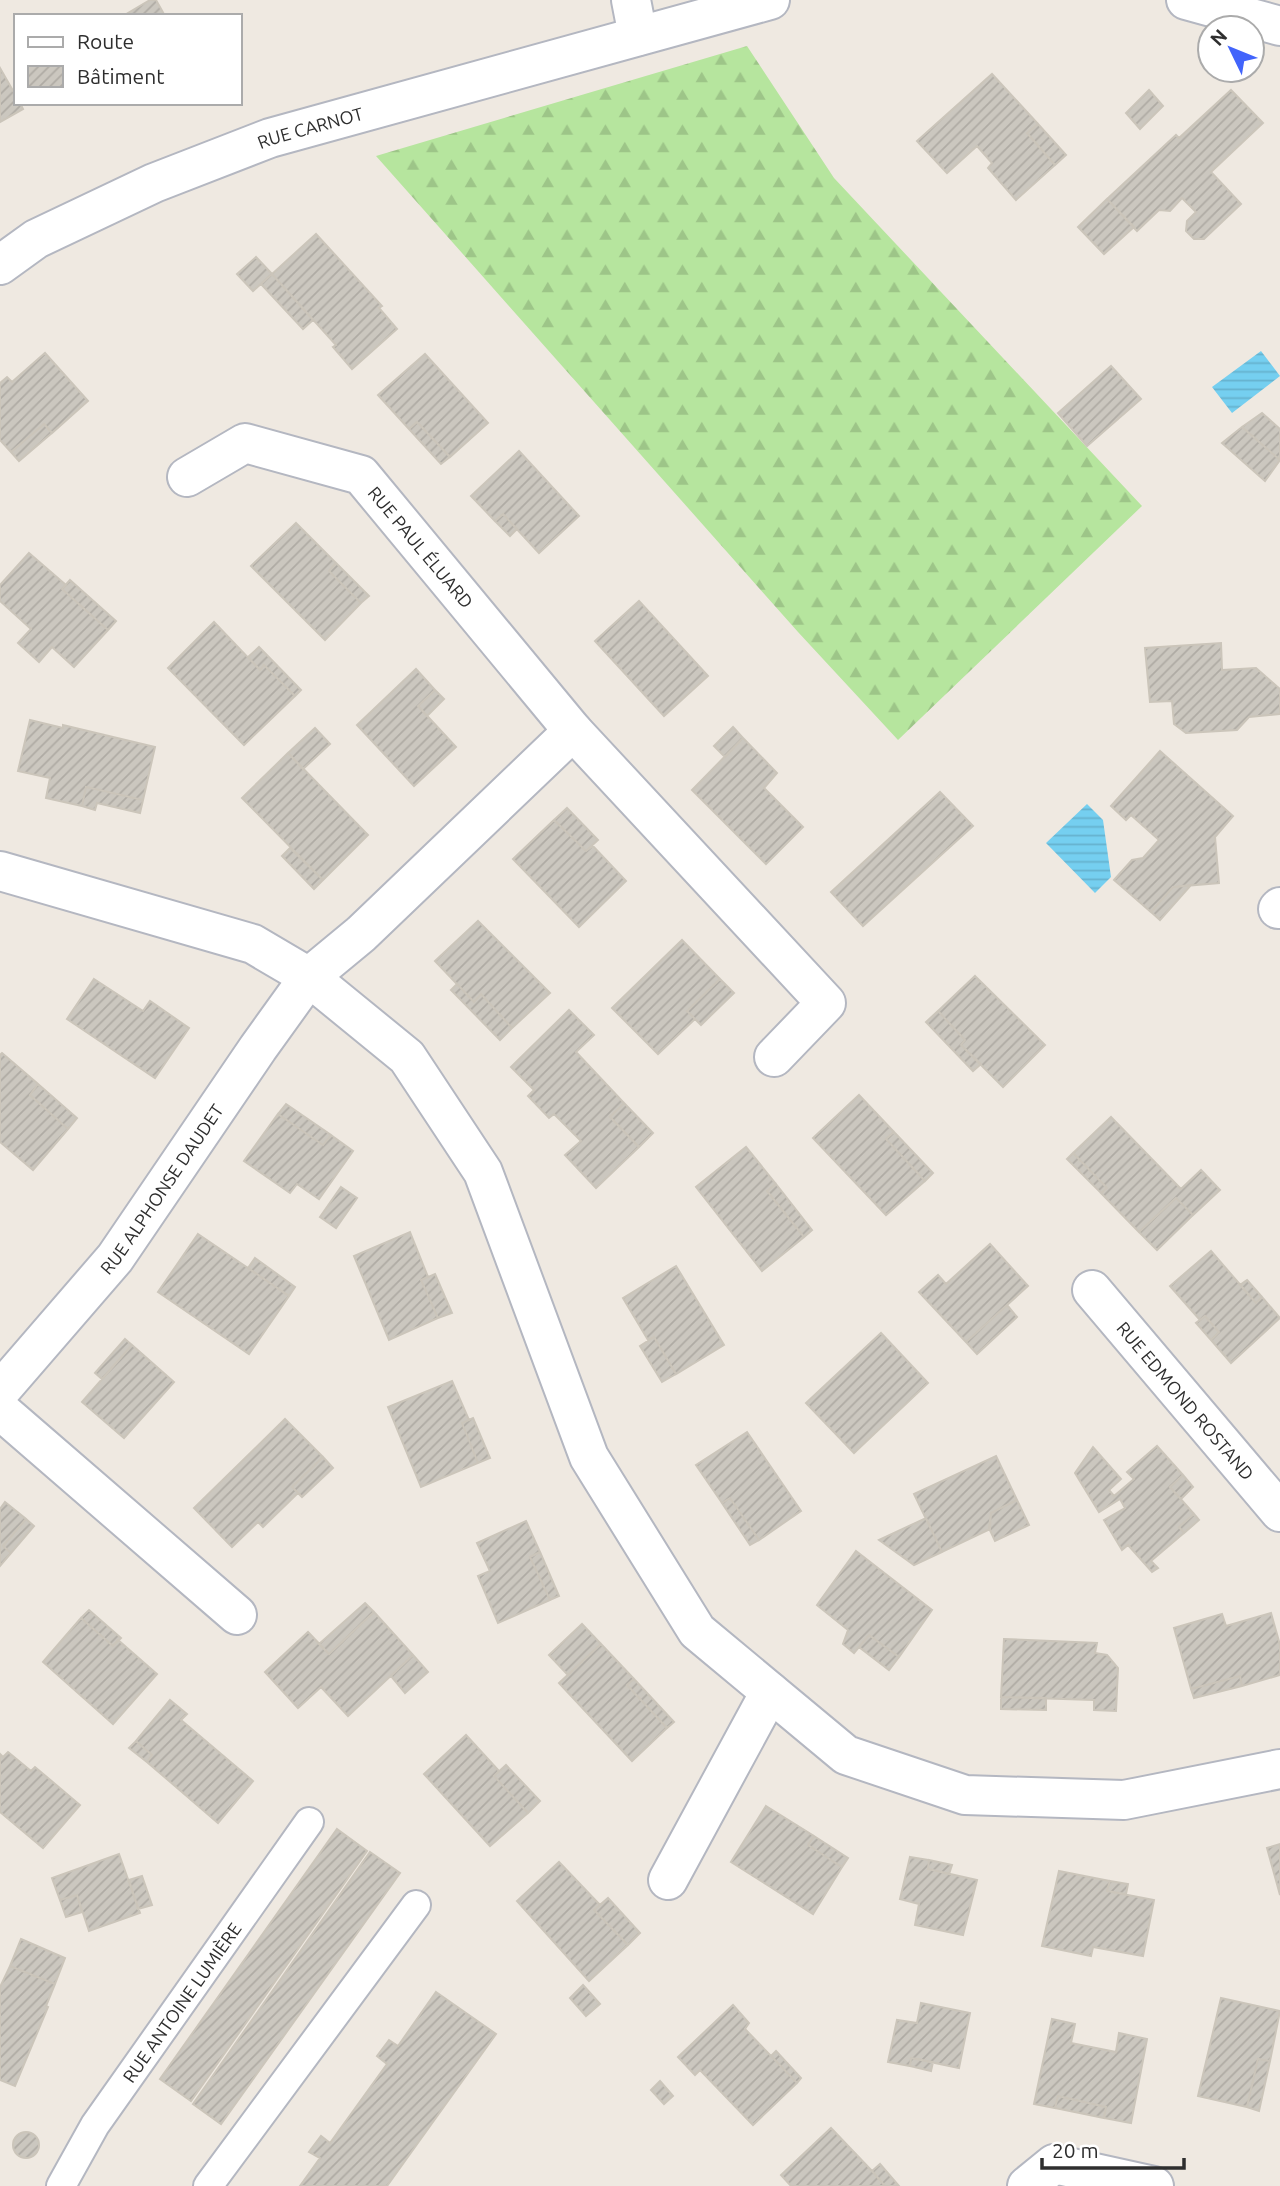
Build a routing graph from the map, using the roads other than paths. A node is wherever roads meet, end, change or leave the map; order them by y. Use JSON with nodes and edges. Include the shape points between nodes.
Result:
{"nodes":[{"id":1,"x":770,"y":0,"type":"edge"},
{"id":2,"x":1186,"y":0,"type":"edge"},
{"id":3,"x":635,"y":18,"type":"edge"},
{"id":4,"x":1280,"y":26,"type":"edge"},
{"id":5,"x":0,"y":265,"type":"edge"},
{"id":6,"x":187,"y":477,"type":"dead end"},
{"id":7,"x":573,"y":731,"type":"junction"},
{"id":8,"x":0,"y":871,"type":"edge"},
{"id":9,"x":309,"y":977,"type":"junction"},
{"id":10,"x":774,"y":1056,"type":"dead end"},
{"id":11,"x":1092,"y":1290,"type":"dead end"},
{"id":12,"x":0,"y":1391,"type":"edge"},
{"id":13,"x":0,"y":1410,"type":"edge"},
{"id":14,"x":1280,"y":1512,"type":"edge"},
{"id":15,"x":237,"y":1615,"type":"dead end"},
{"id":16,"x":770,"y":1692,"type":"junction"},
{"id":17,"x":1280,"y":1769,"type":"edge"},
{"id":18,"x":309,"y":1822,"type":"dead end"},
{"id":19,"x":668,"y":1880,"type":"dead end"},
{"id":20,"x":416,"y":1905,"type":"dead end"},
{"id":21,"x":61,"y":2186,"type":"edge"},
{"id":22,"x":208,"y":2186,"type":"edge"},
{"id":23,"x":1027,"y":2186,"type":"edge"},
{"id":24,"x":1154,"y":2186,"type":"edge"}],
"edges":[{"from":1,"to":3,"type":"street","name":"RUE CARNOT"},
{"from":2,"to":4,"type":"street"},
{"from":3,"to":5,"type":"street","name":"RUE CARNOT","via":[[270,138],[154,183],[36,239]]},
{"from":6,"to":7,"type":"street","name":"RUE PAUL ÉLUARD","via":[[245,443],[361,475]]},
{"from":7,"to":9,"type":"street","via":[[361,934]]},
{"from":7,"to":10,"type":"street","name":"RUE PAUL ÉLUARD","via":[[826,1003]]},
{"from":8,"to":9,"type":"street","via":[[253,944]]},
{"from":9,"to":12,"type":"street","name":"RUE ALPHONSE DAUDET","via":[[115,1258]]},
{"from":9,"to":16,"type":"street","via":[[407,1057],[483,1172],[589,1457],[697,1631]]},
{"from":11,"to":14,"type":"street","name":"RUE EDMOND ROSTAND"},
{"from":13,"to":15,"type":"street"},
{"from":16,"to":17,"type":"street","via":[[846,1755],[965,1795],[1124,1800]]},
{"from":16,"to":19,"type":"street"},
{"from":18,"to":21,"type":"lane","name":"RUE ANTOINE LUMIÈRE","via":[[94,2125]]},
{"from":20,"to":22,"type":"lane"},
{"from":23,"to":24,"type":"street","via":[[1055,2164]]}]}
